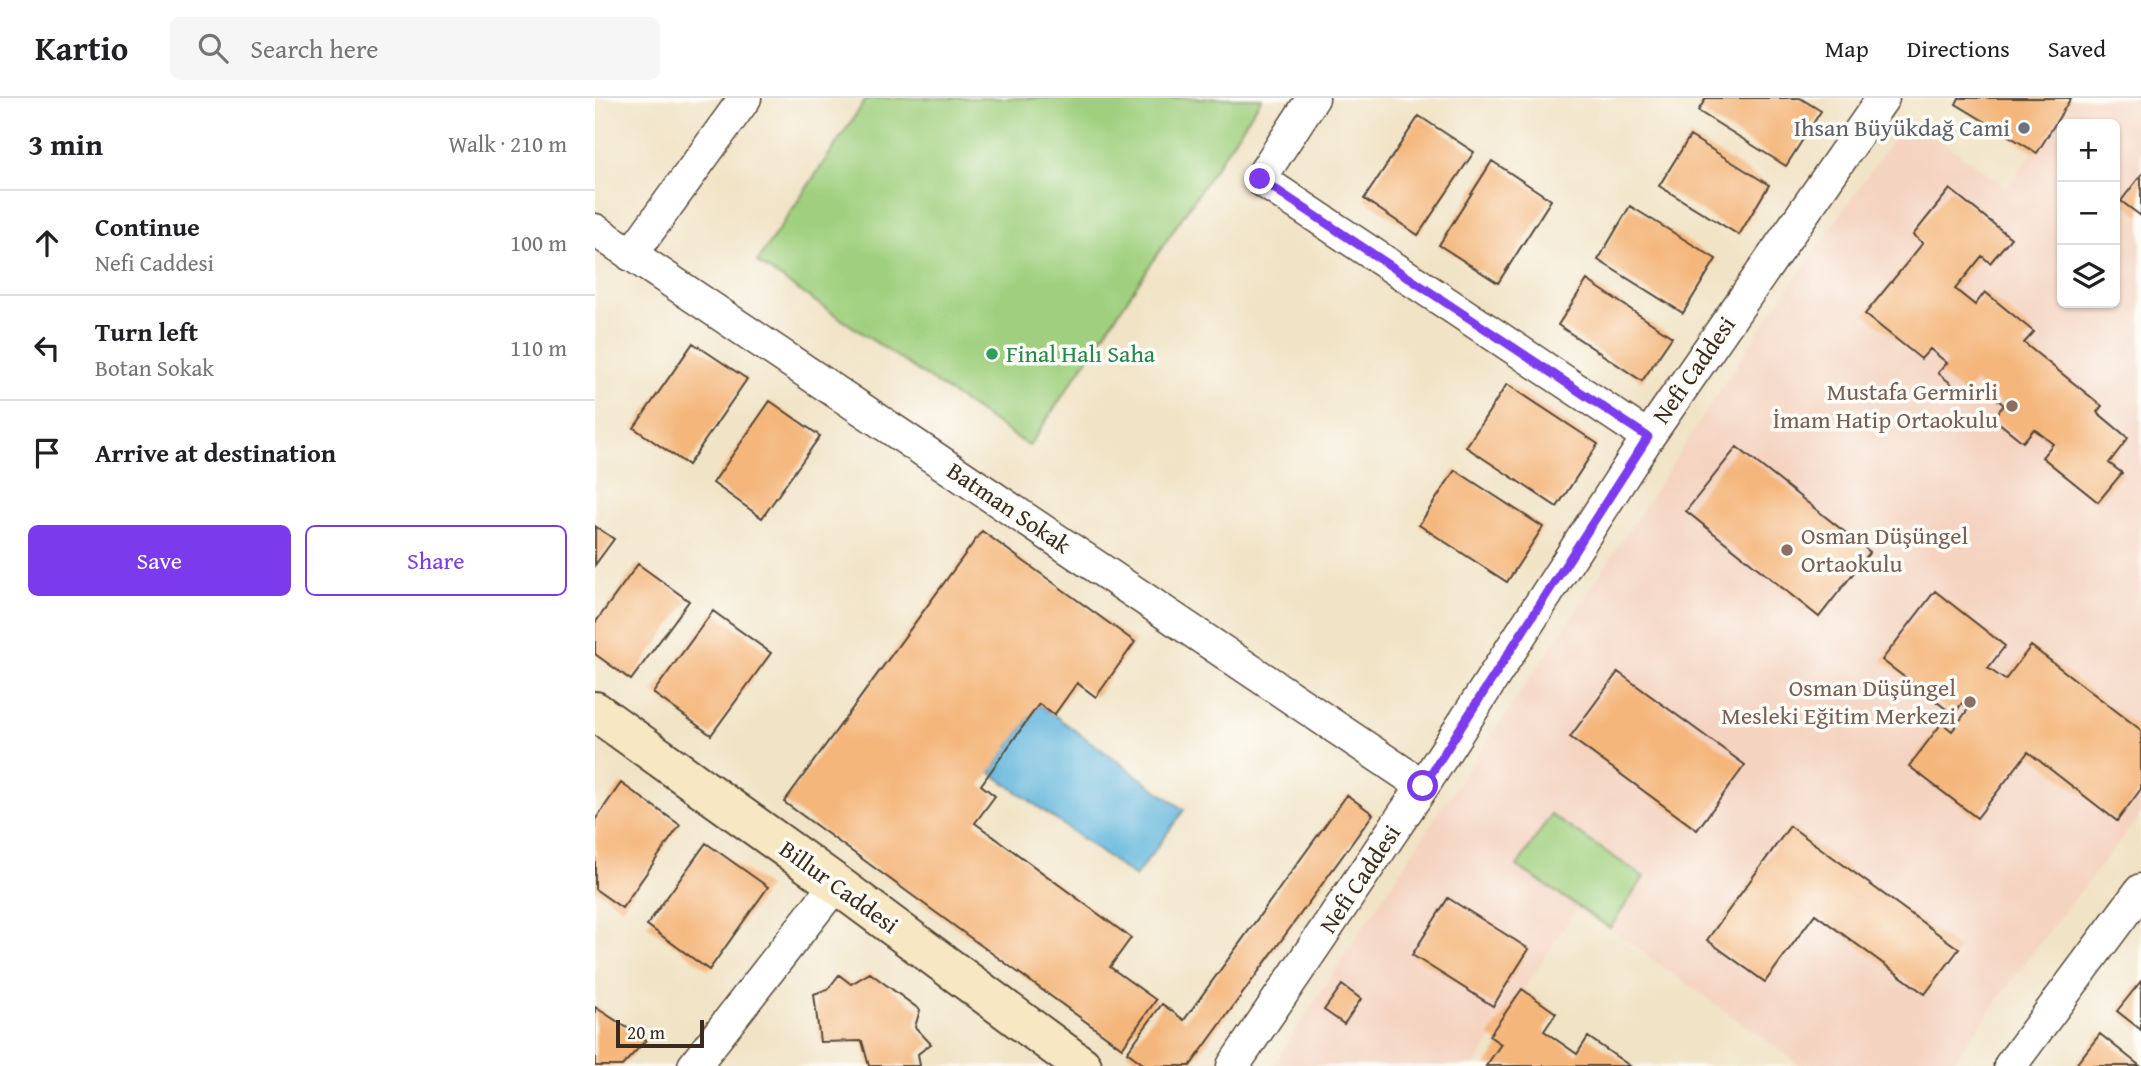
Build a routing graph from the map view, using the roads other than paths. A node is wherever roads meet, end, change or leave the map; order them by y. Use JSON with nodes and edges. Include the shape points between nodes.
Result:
{"nodes":[{"id":1,"x":744,"y":98,"type":"edge"},
{"id":2,"x":1313,"y":98,"type":"edge"},
{"id":3,"x":1878,"y":100,"type":"edge"},
{"id":4,"x":595,"y":230,"type":"edge"},
{"id":5,"x":631,"y":255,"type":"junction"},
{"id":6,"x":1648,"y":437,"type":"junction"},
{"id":7,"x":595,"y":711,"type":"edge"},
{"id":8,"x":1423,"y":786,"type":"junction"},
{"id":9,"x":836,"y":884,"type":"junction"},
{"id":10,"x":2141,"y":890,"type":"edge"},
{"id":11,"x":694,"y":1066,"type":"edge"},
{"id":12,"x":1082,"y":1066,"type":"edge"},
{"id":13,"x":1233,"y":1066,"type":"edge"},
{"id":14,"x":2010,"y":1066,"type":"edge"}],
"edges":[{"from":1,"to":5,"type":"street"},
{"from":2,"to":6,"type":"street","via":[[1260,179]]},
{"from":3,"to":6,"type":"street","name":"Nefi Caddesi"},
{"from":4,"to":5,"type":"street","name":"Batman Sokak"},
{"from":5,"to":8,"type":"street","name":"Batman Sokak"},
{"from":6,"to":8,"type":"street","name":"Nefi Caddesi"},
{"from":7,"to":9,"type":"street","name":"Billur Caddesi"},
{"from":8,"to":13,"type":"street","name":"Nefi Caddesi"},
{"from":9,"to":11,"type":"street"},
{"from":9,"to":12,"type":"street","name":"Billur Caddesi"},
{"from":10,"to":14,"type":"street"}]}
